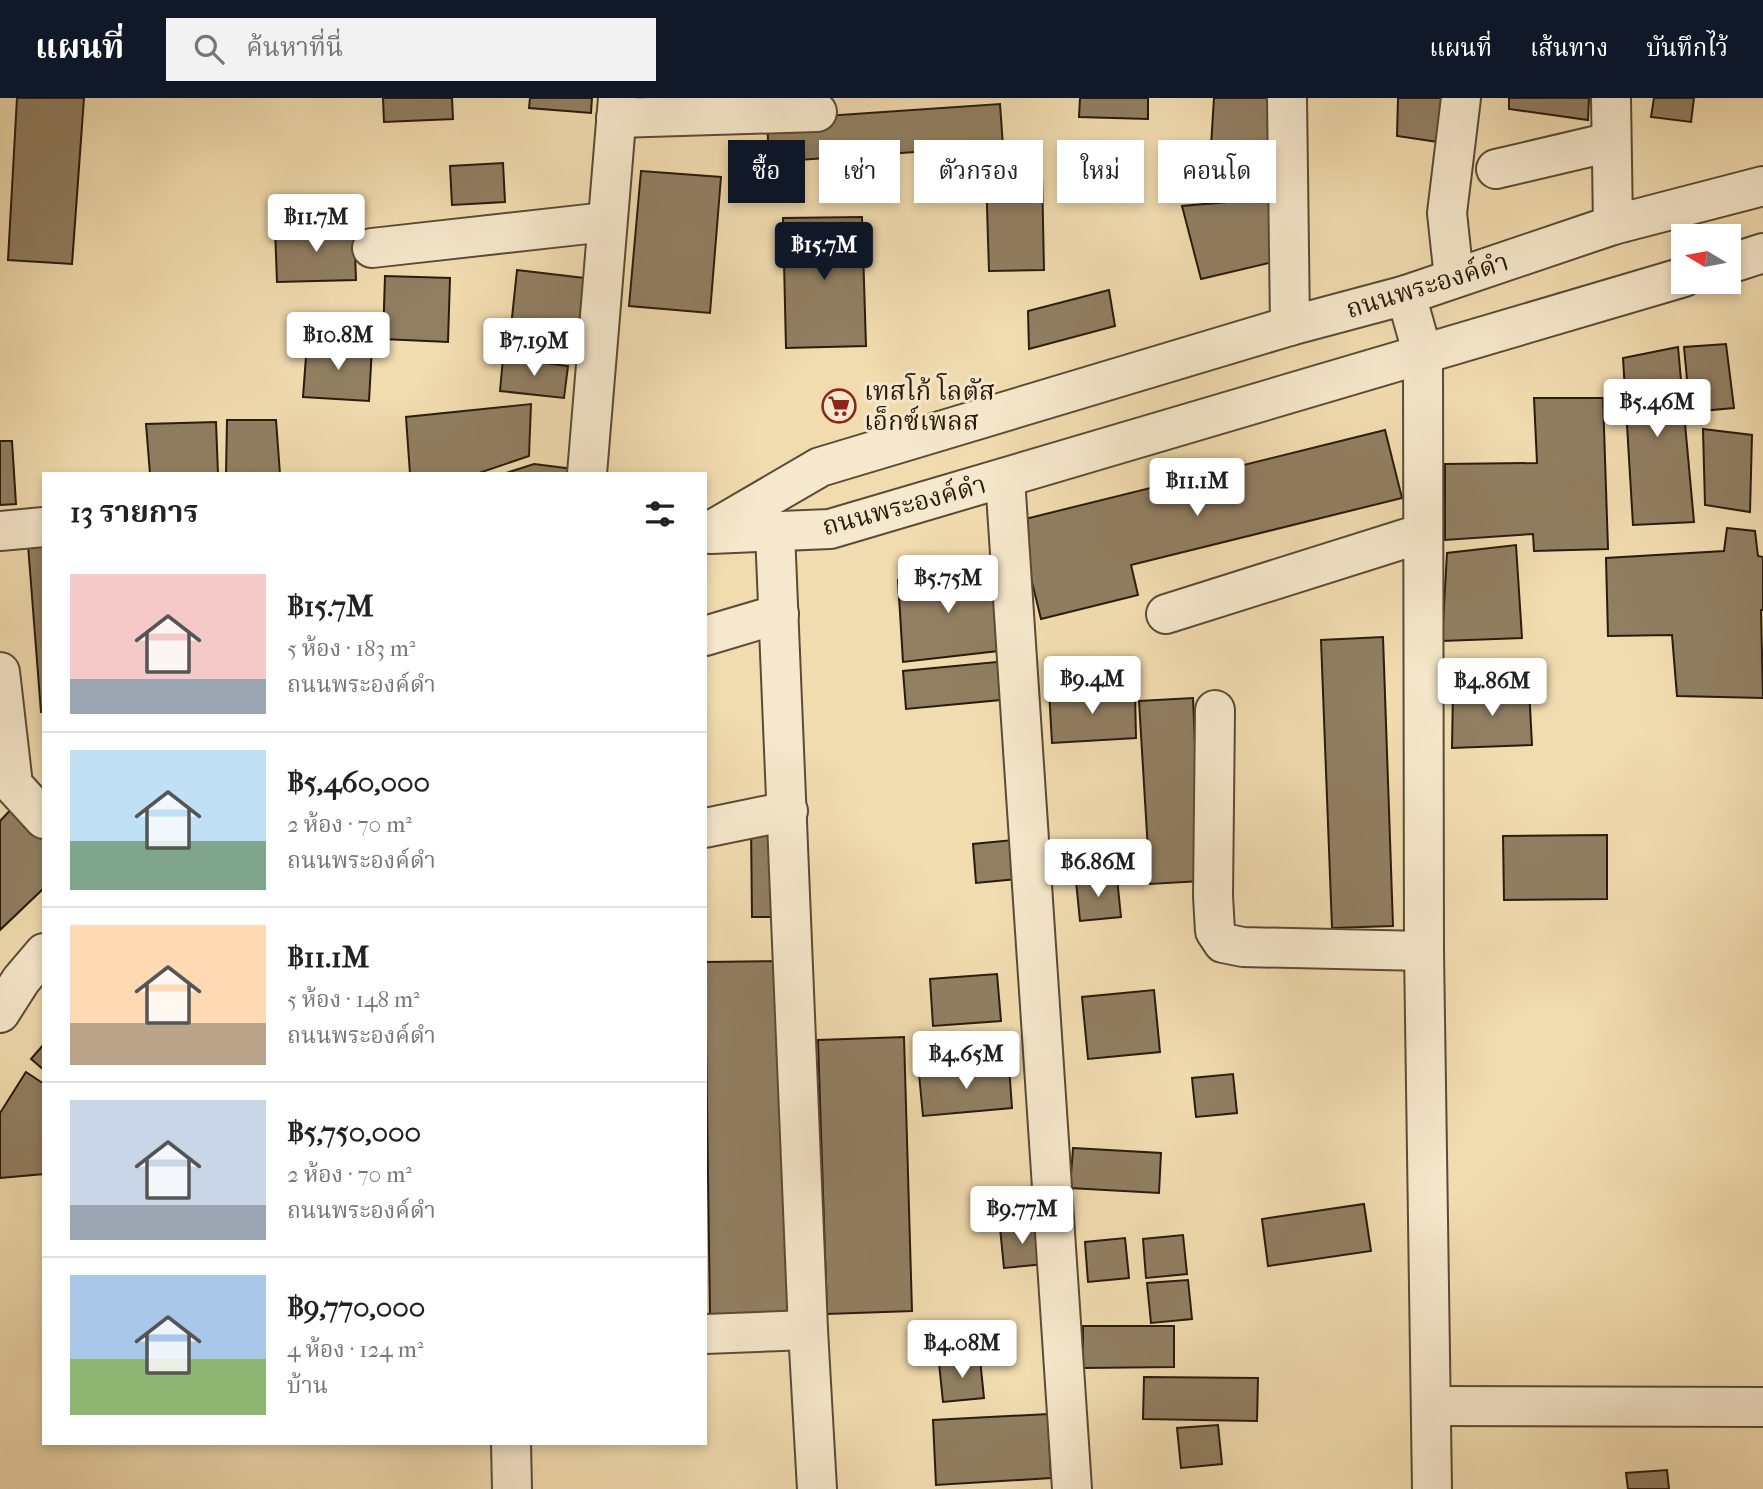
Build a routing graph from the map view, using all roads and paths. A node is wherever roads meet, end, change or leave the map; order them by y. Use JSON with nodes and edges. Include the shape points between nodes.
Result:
{"nodes":[{"id":1,"x":1287,"y":98,"type":"edge"},
{"id":2,"x":1461,"y":98,"type":"edge"},
{"id":3,"x":1611,"y":98,"type":"edge"},
{"id":4,"x":617,"y":108,"type":"edge"},
{"id":5,"x":817,"y":112,"type":"dead end"},
{"id":6,"x":1611,"y":142,"type":"junction"},
{"id":7,"x":1496,"y":169,"type":"dead end"},
{"id":8,"x":1763,"y":186,"type":"edge"},
{"id":9,"x":606,"y":222,"type":"junction"},
{"id":10,"x":1613,"y":225,"type":"junction"},
{"id":11,"x":372,"y":248,"type":"dead end"},
{"id":12,"x":1763,"y":253,"type":"edge"},
{"id":13,"x":1741,"y":260,"type":"edge"},
{"id":14,"x":1454,"y":278,"type":"junction"},
{"id":15,"x":1671,"y":281,"type":"edge"},
{"id":16,"x":1406,"y":295,"type":"junction"},
{"id":17,"x":1290,"y":326,"type":"junction"},
{"id":18,"x":1423,"y":355,"type":"junction"},
{"id":19,"x":587,"y":472,"type":"edge"},
{"id":20,"x":1005,"y":478,"type":"junction"},
{"id":21,"x":42,"y":527,"type":"edge"},
{"id":22,"x":0,"y":531,"type":"edge"},
{"id":23,"x":775,"y":531,"type":"junction"},
{"id":24,"x":707,"y":533,"type":"edge"},
{"id":25,"x":1423,"y":533,"type":"junction"},
{"id":26,"x":707,"y":534,"type":"edge"},
{"id":27,"x":779,"y":614,"type":"junction"},
{"id":28,"x":1166,"y":614,"type":"dead end"},
{"id":29,"x":707,"y":635,"type":"edge"},
{"id":30,"x":1,"y":696,"type":"edge"},
{"id":31,"x":1214,"y":710,"type":"dead end"},
{"id":32,"x":788,"y":811,"type":"junction"},
{"id":33,"x":42,"y":817,"type":"edge"},
{"id":34,"x":707,"y":828,"type":"edge"},
{"id":35,"x":1424,"y":951,"type":"junction"},
{"id":36,"x":42,"y":955,"type":"edge"},
{"id":37,"x":0,"y":1013,"type":"edge"},
{"id":38,"x":808,"y":1330,"type":"junction"},
{"id":39,"x":707,"y":1334,"type":"edge"},
{"id":40,"x":1431,"y":1406,"type":"junction"},
{"id":41,"x":1763,"y":1407,"type":"edge"},
{"id":42,"x":511,"y":1445,"type":"edge"},
{"id":43,"x":512,"y":1489,"type":"edge"},
{"id":44,"x":817,"y":1489,"type":"edge"},
{"id":45,"x":1073,"y":1489,"type":"edge"},
{"id":46,"x":1432,"y":1489,"type":"edge"}],
"edges":[{"from":1,"to":17,"type":"street"},
{"from":2,"to":14,"type":"street","via":[[1447,213]]},
{"from":3,"to":6,"type":"street"},
{"from":4,"to":5,"type":"street"},
{"from":4,"to":9,"type":"street"},
{"from":6,"to":7,"type":"street"},
{"from":6,"to":10,"type":"street"},
{"from":8,"to":10,"type":"street","name":"ถนนพระองค์ดำ"},
{"from":9,"to":11,"type":"street"},
{"from":9,"to":19,"type":"street"},
{"from":10,"to":14,"type":"street","name":"ถนนพระองค์ดำ"},
{"from":12,"to":13,"type":"street"},
{"from":14,"to":16,"type":"street","name":"ถนนพระองค์ดำ"},
{"from":15,"to":18,"type":"street","name":"ถนนพระองค์ดำ"},
{"from":16,"to":17,"type":"street","name":"ถนนพระองค์ดำ"},
{"from":16,"to":18,"type":"street"},
{"from":17,"to":24,"type":"street","name":"ถนนพระองค์ดำ","via":[[820,467]]},
{"from":18,"to":20,"type":"street","name":"ถนนพระองค์ดำ"},
{"from":18,"to":25,"type":"street"},
{"from":20,"to":23,"type":"street","name":"ถนนพระองค์ดำ","via":[[830,529]]},
{"from":20,"to":45,"type":"street"},
{"from":21,"to":22,"type":"street"},
{"from":23,"to":26,"type":"street","name":"ถนนพระองค์ดำ"},
{"from":23,"to":27,"type":"street"},
{"from":25,"to":28,"type":"street"},
{"from":25,"to":35,"type":"street"},
{"from":27,"to":29,"type":"street"},
{"from":27,"to":32,"type":"street"},
{"from":30,"to":33,"type":"street","via":[[13,785]]},
{"from":31,"to":35,"type":"street","via":[[1213,896],[1215,931],[1223,943]]},
{"from":32,"to":34,"type":"street"},
{"from":32,"to":38,"type":"street"},
{"from":35,"to":40,"type":"street"},
{"from":36,"to":37,"type":"street"},
{"from":38,"to":39,"type":"street"},
{"from":38,"to":44,"type":"street"},
{"from":40,"to":41,"type":"street"},
{"from":40,"to":46,"type":"street"},
{"from":42,"to":43,"type":"street"}]}
